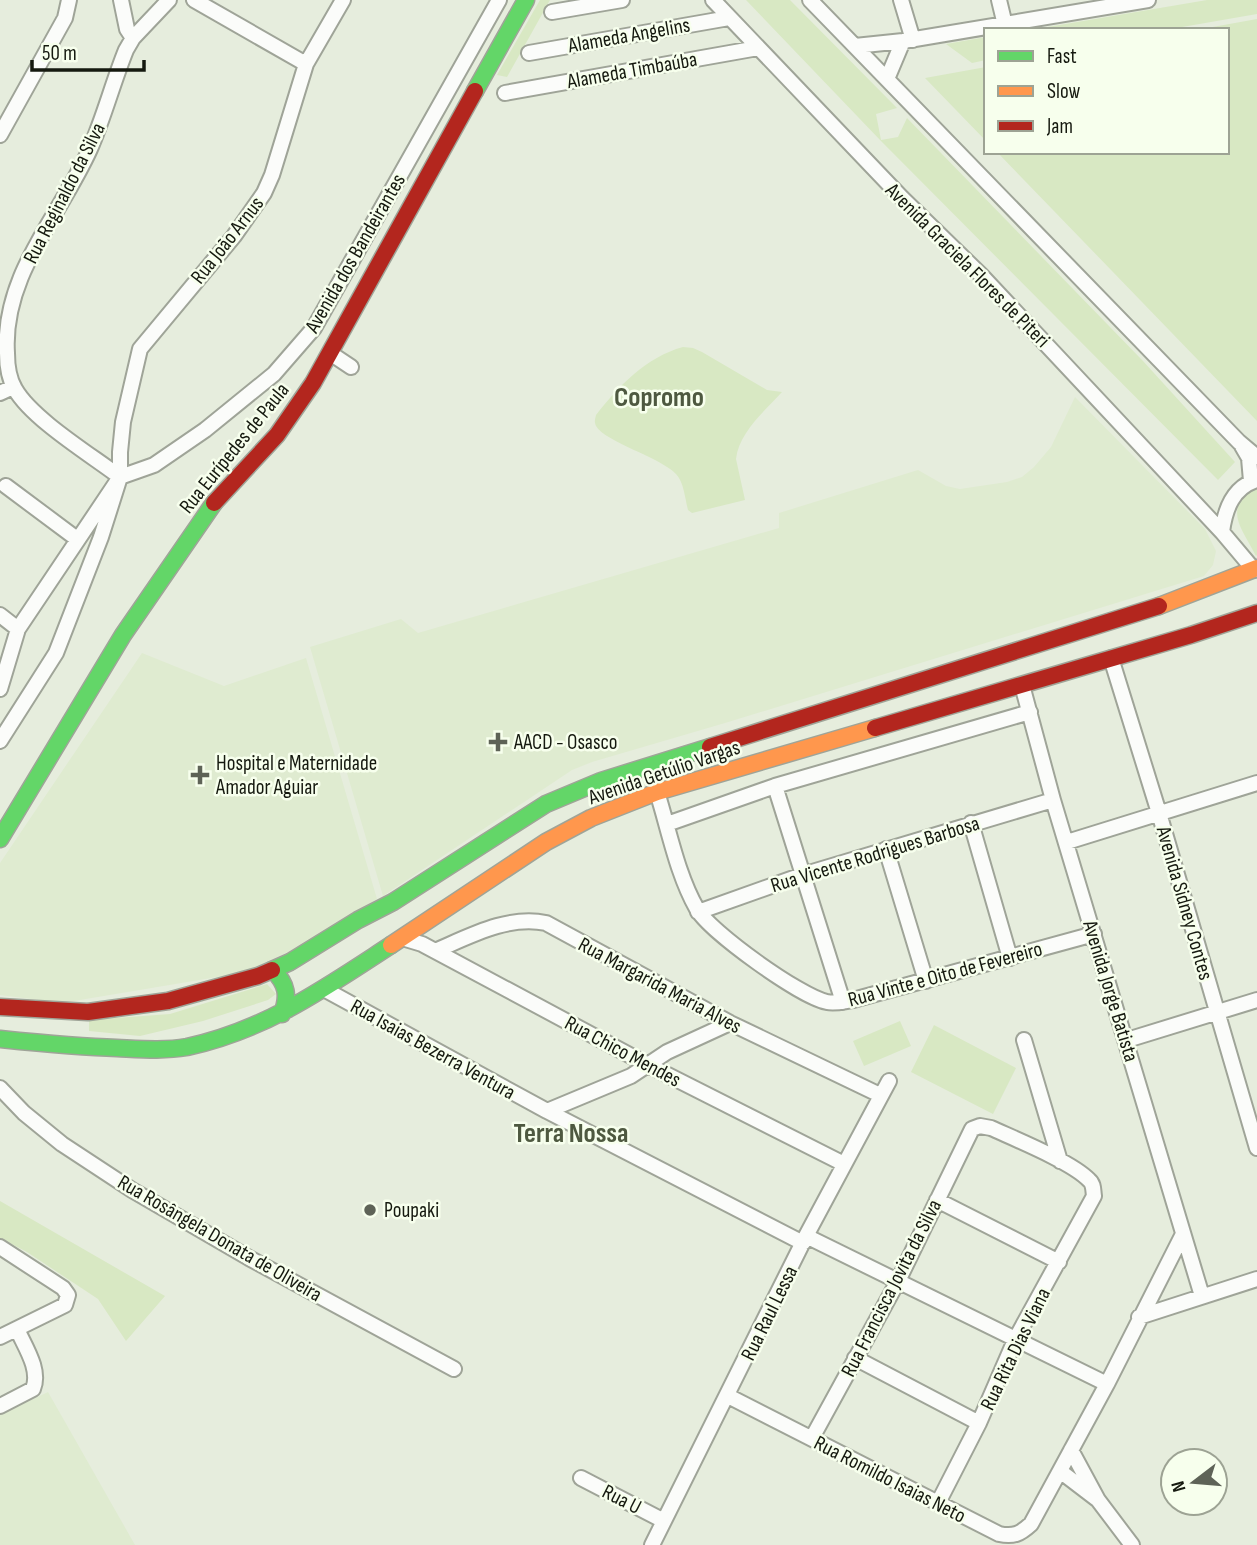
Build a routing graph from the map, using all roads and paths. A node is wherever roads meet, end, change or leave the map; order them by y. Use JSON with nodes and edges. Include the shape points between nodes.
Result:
{"nodes":[{"id":1,"x":69,"y":0,"type":"edge"},
{"id":2,"x":121,"y":0,"type":"edge"},
{"id":3,"x":169,"y":0,"type":"edge"},
{"id":4,"x":194,"y":0,"type":"edge"},
{"id":5,"x":344,"y":0,"type":"edge"},
{"id":6,"x":499,"y":0,"type":"edge"},
{"id":7,"x":526,"y":0,"type":"edge"},
{"id":8,"x":622,"y":0,"type":"edge"},
{"id":9,"x":713,"y":0,"type":"edge"},
{"id":10,"x":810,"y":0,"type":"edge"},
{"id":11,"x":901,"y":0,"type":"edge"},
{"id":12,"x":999,"y":0,"type":"edge"},
{"id":13,"x":1148,"y":0,"type":"edge"},
{"id":14,"x":1101,"y":4,"type":"edge"},
{"id":15,"x":552,"y":12,"type":"dead end"},
{"id":16,"x":729,"y":18,"type":"junction"},
{"id":17,"x":1005,"y":25,"type":"junction"},
{"id":18,"x":984,"y":28,"type":"edge"},
{"id":19,"x":987,"y":28,"type":"edge"},
{"id":20,"x":134,"y":38,"type":"junction"},
{"id":21,"x":908,"y":41,"type":"junction"},
{"id":22,"x":855,"y":46,"type":"junction"},
{"id":23,"x":758,"y":48,"type":"junction"},
{"id":24,"x":529,"y":53,"type":"dead end"},
{"id":25,"x":306,"y":64,"type":"junction"},
{"id":26,"x":887,"y":79,"type":"junction"},
{"id":27,"x":505,"y":93,"type":"dead end"},
{"id":28,"x":0,"y":135,"type":"edge"},
{"id":29,"x":330,"y":353,"type":"junction"},
{"id":30,"x":351,"y":367,"type":"dead end"},
{"id":31,"x":7,"y":390,"type":"edge"},
{"id":32,"x":1239,"y":442,"type":"junction"},
{"id":33,"x":1257,"y":457,"type":"edge"},
{"id":34,"x":120,"y":477,"type":"junction"},
{"id":35,"x":1254,"y":481,"type":"edge"},
{"id":36,"x":6,"y":485,"type":"dead end"},
{"id":37,"x":1222,"y":532,"type":"junction"},
{"id":38,"x":77,"y":539,"type":"junction"},
{"id":39,"x":1256,"y":570,"type":"edge"},
{"id":40,"x":1257,"y":612,"type":"edge"},
{"id":41,"x":0,"y":615,"type":"edge"},
{"id":42,"x":18,"y":629,"type":"junction"},
{"id":43,"x":1111,"y":658,"type":"junction"},
{"id":44,"x":1022,"y":685,"type":"junction"},
{"id":45,"x":0,"y":689,"type":"edge"},
{"id":46,"x":1030,"y":712,"type":"junction"},
{"id":47,"x":0,"y":741,"type":"edge"},
{"id":48,"x":1257,"y":783,"type":"edge"},
{"id":49,"x":775,"y":786,"type":"junction"},
{"id":50,"x":657,"y":792,"type":"junction"},
{"id":51,"x":1053,"y":800,"type":"junction"},
{"id":52,"x":1159,"y":813,"type":"junction"},
{"id":53,"x":971,"y":823,"type":"junction"},
{"id":54,"x":667,"y":824,"type":"junction"},
{"id":55,"x":0,"y":839,"type":"edge"},
{"id":56,"x":1067,"y":842,"type":"junction"},
{"id":57,"x":886,"y":849,"type":"junction"},
{"id":58,"x":802,"y":875,"type":"junction"},
{"id":59,"x":698,"y":912,"type":"junction"},
{"id":60,"x":1094,"y":934,"type":"junction"},
{"id":61,"x":402,"y":938,"type":"junction"},
{"id":62,"x":435,"y":951,"type":"junction"},
{"id":63,"x":1010,"y":958,"type":"junction"},
{"id":64,"x":273,"y":970,"type":"junction"},
{"id":65,"x":926,"y":981,"type":"junction"},
{"id":66,"x":324,"y":989,"type":"junction"},
{"id":67,"x":1257,"y":1000,"type":"edge"},
{"id":68,"x":843,"y":1002,"type":"junction"},
{"id":69,"x":0,"y":1007,"type":"edge"},
{"id":70,"x":282,"y":1014,"type":"junction"},
{"id":71,"x":1217,"y":1014,"type":"junction"},
{"id":72,"x":730,"y":1023,"type":"junction"},
{"id":73,"x":0,"y":1039,"type":"edge"},
{"id":74,"x":1024,"y":1040,"type":"dead end"},
{"id":75,"x":1127,"y":1040,"type":"junction"},
{"id":76,"x":649,"y":1065,"type":"junction"},
{"id":77,"x":889,"y":1081,"type":"dead end"},
{"id":78,"x":0,"y":1088,"type":"edge"},
{"id":79,"x":1257,"y":1094,"type":"edge"},
{"id":80,"x":880,"y":1095,"type":"junction"},
{"id":81,"x":1241,"y":1099,"type":"junction"},
{"id":82,"x":547,"y":1111,"type":"junction"},
{"id":83,"x":1257,"y":1148,"type":"edge"},
{"id":84,"x":1060,"y":1161,"type":"junction"},
{"id":85,"x":844,"y":1164,"type":"junction"},
{"id":86,"x":937,"y":1200,"type":"junction"},
{"id":87,"x":1183,"y":1234,"type":"junction"},
{"id":88,"x":805,"y":1239,"type":"junction"},
{"id":89,"x":0,"y":1247,"type":"edge"},
{"id":90,"x":6,"y":1259,"type":"edge"},
{"id":91,"x":1059,"y":1262,"type":"junction"},
{"id":92,"x":1257,"y":1279,"type":"edge"},
{"id":93,"x":898,"y":1282,"type":"junction"},
{"id":94,"x":1202,"y":1296,"type":"junction"},
{"id":95,"x":1139,"y":1317,"type":"junction"},
{"id":96,"x":17,"y":1329,"type":"junction"},
{"id":97,"x":0,"y":1337,"type":"edge"},
{"id":98,"x":1015,"y":1340,"type":"junction"},
{"id":99,"x":855,"y":1358,"type":"junction"},
{"id":100,"x":454,"y":1369,"type":"dead end"},
{"id":101,"x":1107,"y":1384,"type":"junction"},
{"id":102,"x":728,"y":1396,"type":"junction"},
{"id":103,"x":0,"y":1406,"type":"edge"},
{"id":104,"x":979,"y":1423,"type":"junction"},
{"id":105,"x":812,"y":1438,"type":"junction"},
{"id":106,"x":1071,"y":1450,"type":"junction"},
{"id":107,"x":1060,"y":1471,"type":"junction"},
{"id":108,"x":580,"y":1478,"type":"dead end"},
{"id":109,"x":1098,"y":1500,"type":"junction"},
{"id":110,"x":939,"y":1503,"type":"junction"},
{"id":111,"x":664,"y":1521,"type":"junction"},
{"id":112,"x":652,"y":1545,"type":"edge"},
{"id":113,"x":1132,"y":1545,"type":"edge"}],
"edges":[{"from":1,"to":28,"type":"street","via":[[65,18]]},
{"from":2,"to":20,"type":"street","via":[[127,29]]},
{"from":3,"to":20,"type":"street","name":"Rua Reginaldo da Silva"},
{"from":4,"to":25,"type":"street"},
{"from":5,"to":25,"type":"street","name":"Rua João Arnus"},
{"from":6,"to":34,"type":"street","name":"Avenida dos Bandeirantes","via":[[327,307],[297,349],[252,394],[180,448],[154,465]]},
{"from":7,"to":29,"type":"main road","name":"Rua Eurípedes de Paula"},
{"from":8,"to":15,"type":"street"},
{"from":9,"to":16,"type":"street","name":"Avenida Graciela Flores de Piteri"},
{"from":10,"to":22,"type":"street"},
{"from":11,"to":21,"type":"street"},
{"from":12,"to":17,"type":"street"},
{"from":13,"to":14,"type":"street"},
{"from":14,"to":17,"type":"street"},
{"from":16,"to":23,"type":"street","name":"Avenida Graciela Flores de Piteri"},
{"from":16,"to":24,"type":"street","name":"Alameda Angelins"},
{"from":17,"to":19,"type":"street"},
{"from":18,"to":21,"type":"street"},
{"from":20,"to":31,"type":"street","name":"Rua Reginaldo da Silva","via":[[89,152],[12,298],[7,321]]},
{"from":21,"to":22,"type":"street"},
{"from":21,"to":26,"type":"street"},
{"from":22,"to":26,"type":"street"},
{"from":23,"to":27,"type":"street","name":"Alameda Timbaúba"},
{"from":23,"to":37,"type":"street","name":"Avenida Graciela Flores de Piteri","via":[[973,266]]},
{"from":25,"to":34,"type":"street","name":"Rua João Arnus","via":[[264,192],[234,236],[140,349],[123,422]]},
{"from":26,"to":32,"type":"street"},
{"from":29,"to":30,"type":"street"},
{"from":29,"to":55,"type":"main road","name":"Rua Eurípedes de Paula","via":[[300,405],[201,519],[116,646]]},
{"from":31,"to":34,"type":"street","name":"Rua Reginaldo da Silva"},
{"from":32,"to":33,"type":"street"},
{"from":32,"to":35,"type":"street","via":[[1249,458]]},
{"from":34,"to":38,"type":"street"},
{"from":34,"to":47,"type":"street","via":[[56,653]]},
{"from":35,"to":37,"type":"street","via":[[1230,502]]},
{"from":36,"to":38,"type":"street"},
{"from":37,"to":39,"type":"street","name":"Avenida Graciela Flores de Piteri"},
{"from":38,"to":42,"type":"street"},
{"from":39,"to":64,"type":"main road","name":"Avenida Getúlio Vargas","via":[[1181,599],[601,781],[547,804],[393,902]]},
{"from":40,"to":43,"type":"main road","name":"Avenida Getúlio Vargas"},
{"from":41,"to":42,"type":"street"},
{"from":42,"to":45,"type":"street"},
{"from":43,"to":44,"type":"main road","name":"Avenida Getúlio Vargas"},
{"from":43,"to":52,"type":"street","name":"Avenida Sidney Contes"},
{"from":44,"to":46,"type":"street","name":"Avenida Jorge Batista"},
{"from":44,"to":50,"type":"main road","name":"Avenida Getúlio Vargas"},
{"from":46,"to":49,"type":"street"},
{"from":46,"to":51,"type":"street","name":"Avenida Jorge Batista"},
{"from":48,"to":52,"type":"street"},
{"from":49,"to":54,"type":"street"},
{"from":49,"to":58,"type":"street"},
{"from":50,"to":54,"type":"street","name":"Rua Vinte e Oito de Fevereiro"},
{"from":50,"to":61,"type":"main road","name":"Avenida Getúlio Vargas","via":[[546,842]]},
{"from":51,"to":53,"type":"street","name":"Rua Vicente Rodrigues Barbosa"},
{"from":51,"to":56,"type":"street","name":"Avenida Jorge Batista"},
{"from":52,"to":56,"type":"street"},
{"from":52,"to":71,"type":"street","name":"Avenida Sidney Contes"},
{"from":53,"to":57,"type":"street","name":"Rua Vicente Rodrigues Barbosa"},
{"from":53,"to":63,"type":"street"},
{"from":54,"to":59,"type":"street","name":"Rua Vinte e Oito de Fevereiro"},
{"from":56,"to":60,"type":"street","name":"Avenida Jorge Batista"},
{"from":57,"to":58,"type":"street","name":"Rua Vicente Rodrigues Barbosa"},
{"from":57,"to":65,"type":"street"},
{"from":58,"to":59,"type":"street","name":"Rua Vicente Rodrigues Barbosa"},
{"from":58,"to":68,"type":"street"},
{"from":59,"to":68,"type":"street","name":"Rua Vinte e Oito de Fevereiro","via":[[717,932],[805,994]]},
{"from":60,"to":63,"type":"street","name":"Rua Vinte e Oito de Fevereiro"},
{"from":60,"to":75,"type":"street","name":"Avenida Jorge Batista"},
{"from":61,"to":62,"type":"street","name":"Rua Chico Mendes"},
{"from":61,"to":66,"type":"main road","name":"Avenida Getúlio Vargas"},
{"from":62,"to":72,"type":"street","name":"Rua Margarida Maria Alves","via":[[482,931],[534,920]]},
{"from":62,"to":76,"type":"street","name":"Rua Chico Mendes"},
{"from":63,"to":65,"type":"street","name":"Rua Vinte e Oito de Fevereiro"},
{"from":64,"to":69,"type":"main road","name":"Avenida Getúlio Vargas","via":[[168,1001],[112,1009],[73,1012]]},
{"from":64,"to":70,"type":"main road","via":[[286,985]]},
{"from":65,"to":68,"type":"street","name":"Rua Vinte e Oito de Fevereiro"},
{"from":66,"to":70,"type":"main road","name":"Avenida Getúlio Vargas"},
{"from":66,"to":82,"type":"street","name":"Rua Isaias Bezerra Ventura"},
{"from":67,"to":71,"type":"street"},
{"from":70,"to":73,"type":"main road","name":"Avenida Getúlio Vargas","via":[[219,1038],[175,1048],[61,1046]]},
{"from":71,"to":75,"type":"street"},
{"from":71,"to":81,"type":"street","name":"Avenida Sidney Contes"},
{"from":72,"to":76,"type":"street"},
{"from":72,"to":80,"type":"street","name":"Rua Margarida Maria Alves"},
{"from":74,"to":84,"type":"street"},
{"from":75,"to":87,"type":"street","name":"Avenida Jorge Batista"},
{"from":76,"to":82,"type":"street"},
{"from":76,"to":85,"type":"street","name":"Rua Chico Mendes"},
{"from":77,"to":80,"type":"street","name":"Rua Raul Lessa"},
{"from":78,"to":100,"type":"street","name":"Rua Rosângela Donata de Oliveira","via":[[62,1144],[132,1190]]},
{"from":79,"to":81,"type":"street"},
{"from":80,"to":85,"type":"street","name":"Rua Raul Lessa"},
{"from":81,"to":83,"type":"street","name":"Avenida Sidney Contes"},
{"from":82,"to":88,"type":"street","name":"Rua Isaias Bezerra Ventura"},
{"from":84,"to":86,"type":"street","name":"Rua Francisca Jovita da Silva","via":[[980,1126],[972,1129]]},
{"from":84,"to":91,"type":"street","name":"Rua Rita Dias Viana","via":[[1089,1179],[1094,1196]]},
{"from":85,"to":88,"type":"street","name":"Rua Raul Lessa"},
{"from":86,"to":91,"type":"street"},
{"from":86,"to":93,"type":"street","name":"Rua Francisca Jovita da Silva"},
{"from":87,"to":94,"type":"street","name":"Avenida Jorge Batista"},
{"from":87,"to":95,"type":"street","name":"Rua Romildo Isaias Neto"},
{"from":88,"to":93,"type":"street","name":"Rua Isaias Bezerra Ventura"},
{"from":88,"to":102,"type":"street","name":"Rua Raul Lessa"},
{"from":89,"to":90,"type":"street"},
{"from":90,"to":96,"type":"street","via":[[64,1288],[68,1295],[65,1305]]},
{"from":91,"to":98,"type":"street","name":"Rua Rita Dias Viana"},
{"from":92,"to":94,"type":"street"},
{"from":93,"to":98,"type":"street","name":"Rua Isaias Bezerra Ventura"},
{"from":93,"to":99,"type":"street","name":"Rua Francisca Jovita da Silva"},
{"from":94,"to":95,"type":"street"},
{"from":95,"to":101,"type":"street","name":"Rua Romildo Isaias Neto"},
{"from":96,"to":97,"type":"street"},
{"from":96,"to":103,"type":"street","via":[[37,1381],[33,1389]]},
{"from":98,"to":101,"type":"street","name":"Rua Isaias Bezerra Ventura"},
{"from":98,"to":104,"type":"street","name":"Rua Rita Dias Viana"},
{"from":99,"to":104,"type":"street"},
{"from":99,"to":105,"type":"street","name":"Rua Francisca Jovita da Silva"},
{"from":101,"to":106,"type":"street","name":"Rua Romildo Isaias Neto"},
{"from":102,"to":105,"type":"street","name":"Rua Romildo Isaias Neto"},
{"from":102,"to":111,"type":"street","name":"Rua Raul Lessa"},
{"from":104,"to":110,"type":"street","name":"Rua Rita Dias Viana"},
{"from":105,"to":110,"type":"street","name":"Rua Romildo Isaias Neto"},
{"from":106,"to":107,"type":"street","name":"Rua Romildo Isaias Neto"},
{"from":106,"to":109,"type":"street"},
{"from":107,"to":109,"type":"street"},
{"from":107,"to":110,"type":"street","name":"Rua Romildo Isaias Neto","via":[[1031,1524],[1012,1537]]},
{"from":108,"to":111,"type":"street","name":"Rua U"},
{"from":109,"to":113,"type":"street"},
{"from":111,"to":112,"type":"street","name":"Rua Raul Lessa"}]}
